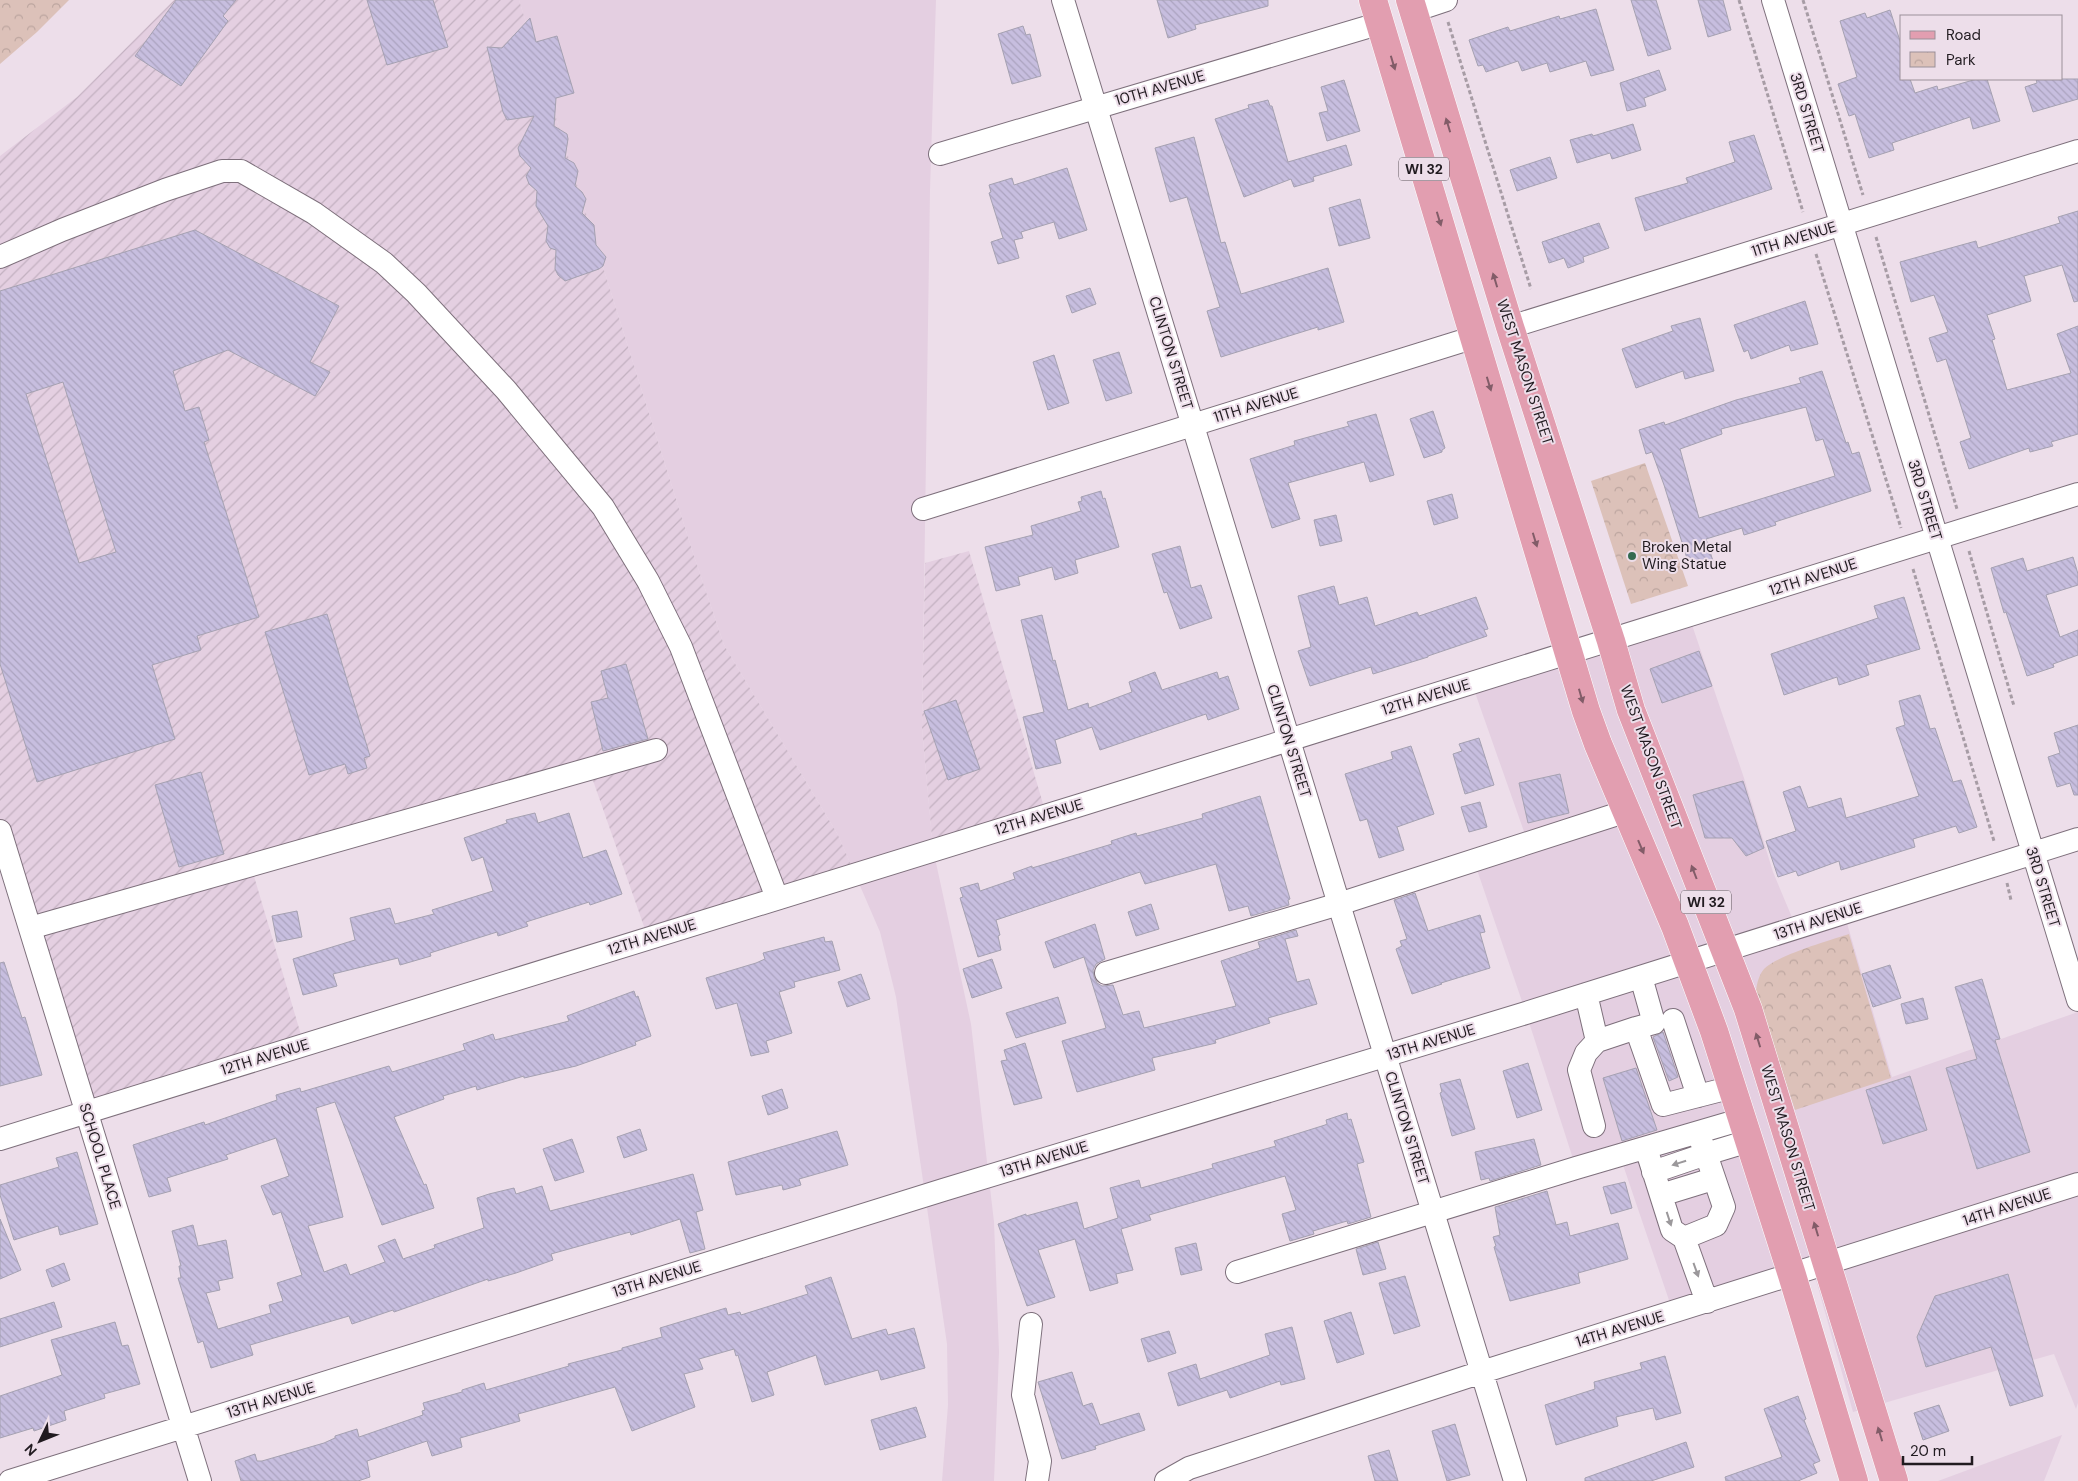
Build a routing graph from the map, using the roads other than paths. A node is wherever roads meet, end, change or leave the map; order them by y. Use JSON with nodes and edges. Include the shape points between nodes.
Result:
{"nodes":[{"id":1,"x":1063,"y":0,"type":"edge"},
{"id":2,"x":1772,"y":0,"type":"edge"},
{"id":3,"x":1444,"y":1,"type":"edge"},
{"id":4,"x":1411,"y":6,"type":"edge"},
{"id":5,"x":1377,"y":12,"type":"edge"},
{"id":6,"x":1095,"y":107,"type":"junction"},
{"id":7,"x":2078,"y":151,"type":"edge"},
{"id":8,"x":940,"y":154,"type":"dead end"},
{"id":9,"x":1841,"y":224,"type":"junction"},
{"id":10,"x":0,"y":257,"type":"edge"},
{"id":11,"x":1510,"y":327,"type":"junction"},
{"id":12,"x":1475,"y":338,"type":"junction"},
{"id":13,"x":1193,"y":425,"type":"junction"},
{"id":14,"x":2078,"y":494,"type":"edge"},
{"id":15,"x":923,"y":509,"type":"dead end"},
{"id":16,"x":1937,"y":538,"type":"junction"},
{"id":17,"x":1611,"y":641,"type":"junction"},
{"id":18,"x":1569,"y":654,"type":"junction"},
{"id":19,"x":1288,"y":739,"type":"junction"},
{"id":20,"x":656,"y":750,"type":"dead end"},
{"id":21,"x":1627,"y":812,"type":"junction"},
{"id":22,"x":0,"y":831,"type":"edge"},
{"id":23,"x":2078,"y":839,"type":"edge"},
{"id":24,"x":2033,"y":853,"type":"junction"},
{"id":25,"x":778,"y":898,"type":"junction"},
{"id":26,"x":1339,"y":904,"type":"junction"},
{"id":27,"x":30,"y":928,"type":"junction"},
{"id":28,"x":1725,"y":950,"type":"junction"},
{"id":29,"x":1689,"y":962,"type":"junction"},
{"id":30,"x":1106,"y":973,"type":"dead end"},
{"id":31,"x":1641,"y":977,"type":"junction"},
{"id":32,"x":1586,"y":994,"type":"junction"},
{"id":33,"x":2078,"y":1000,"type":"edge"},
{"id":34,"x":1708,"y":1015,"type":"junction"},
{"id":35,"x":1654,"y":1024,"type":"junction"},
{"id":36,"x":1597,"y":1041,"type":"junction"},
{"id":37,"x":1385,"y":1055,"type":"junction"},
{"id":38,"x":1734,"y":1087,"type":"junction"},
{"id":39,"x":1698,"y":1096,"type":"junction"},
{"id":40,"x":87,"y":1112,"type":"junction"},
{"id":41,"x":1594,"y":1126,"type":"dead end"},
{"id":42,"x":1746,"y":1130,"type":"junction"},
{"id":43,"x":1698,"y":1132,"type":"junction"},
{"id":44,"x":0,"y":1139,"type":"edge"},
{"id":45,"x":1646,"y":1148,"type":"junction"},
{"id":46,"x":1706,"y":1154,"type":"junction"},
{"id":47,"x":1653,"y":1172,"type":"junction"},
{"id":48,"x":1713,"y":1179,"type":"junction"},
{"id":49,"x":2078,"y":1184,"type":"edge"},
{"id":50,"x":1661,"y":1195,"type":"junction"},
{"id":51,"x":1433,"y":1211,"type":"junction"},
{"id":52,"x":1684,"y":1238,"type":"junction"},
{"id":53,"x":1827,"y":1265,"type":"junction"},
{"id":54,"x":1237,"y":1272,"type":"dead end"},
{"id":55,"x":1792,"y":1275,"type":"junction"},
{"id":56,"x":1707,"y":1302,"type":"junction"},
{"id":57,"x":1032,"y":1324,"type":"dead end"},
{"id":58,"x":1482,"y":1372,"type":"junction"},
{"id":59,"x":184,"y":1427,"type":"junction"},
{"id":60,"x":10,"y":1481,"type":"edge"},
{"id":61,"x":200,"y":1481,"type":"edge"},
{"id":62,"x":1036,"y":1481,"type":"edge"},
{"id":63,"x":1166,"y":1481,"type":"edge"},
{"id":64,"x":1515,"y":1481,"type":"edge"},
{"id":65,"x":1854,"y":1481,"type":"edge"},
{"id":66,"x":1894,"y":1481,"type":"edge"}],
"edges":[{"from":1,"to":6,"type":"street","name":"CLINTON STREET"},
{"from":2,"to":9,"type":"street","name":"3RD STREET"},
{"from":3,"to":4,"type":"street"},
{"from":11,"to":4,"type":"main road","name":"WEST MASON STREET","number":"WI 32","one_way":true},
{"from":5,"to":6,"type":"street","name":"10TH AVENUE"},
{"from":5,"to":12,"type":"main road","number":"WI 32","one_way":true},
{"from":6,"to":8,"type":"street","name":"10TH AVENUE"},
{"from":6,"to":13,"type":"street","name":"CLINTON STREET"},
{"from":7,"to":9,"type":"street","name":"11TH AVENUE"},
{"from":9,"to":11,"type":"street","name":"11TH AVENUE"},
{"from":9,"to":16,"type":"street","name":"3RD STREET"},
{"from":10,"to":25,"type":"street","via":[[173,188],[222,171],[241,171],[314,213],[384,263],[506,390],[603,507],[663,608],[681,647]]},
{"from":11,"to":17,"type":"main road","name":"WEST MASON STREET","number":"WI 32"},
{"from":12,"to":13,"type":"street","name":"11TH AVENUE"},
{"from":12,"to":18,"type":"main road","number":"WI 32","one_way":true},
{"from":13,"to":15,"type":"street","name":"11TH AVENUE"},
{"from":13,"to":19,"type":"street","name":"CLINTON STREET"},
{"from":14,"to":16,"type":"street","name":"12TH AVENUE"},
{"from":16,"to":17,"type":"street","name":"12TH AVENUE"},
{"from":16,"to":24,"type":"street","name":"3RD STREET"},
{"from":17,"to":18,"type":"street","name":"12TH AVENUE"},
{"from":28,"to":17,"type":"main road","name":"WEST MASON STREET","number":"WI 32","one_way":true,"via":[[1631,710]]},
{"from":18,"to":19,"type":"street","name":"12TH AVENUE"},
{"from":18,"to":21,"type":"main road","number":"WI 32","one_way":true,"via":[[1598,744]]},
{"from":19,"to":25,"type":"street","name":"12TH AVENUE"},
{"from":19,"to":26,"type":"street","name":"CLINTON STREET"},
{"from":20,"to":27,"type":"street"},
{"from":21,"to":26,"type":"street"},
{"from":21,"to":29,"type":"main road","number":"WI 32","one_way":true},
{"from":22,"to":27,"type":"street","name":"SCHOOL PLACE"},
{"from":23,"to":24,"type":"street","name":"13TH AVENUE"},
{"from":24,"to":28,"type":"street","name":"13TH AVENUE"},
{"from":24,"to":33,"type":"street","name":"3RD STREET"},
{"from":25,"to":40,"type":"street","name":"12TH AVENUE"},
{"from":26,"to":30,"type":"street"},
{"from":26,"to":37,"type":"street","name":"CLINTON STREET"},
{"from":27,"to":40,"type":"street","name":"SCHOOL PLACE"},
{"from":28,"to":29,"type":"street","name":"13TH AVENUE"},
{"from":53,"to":28,"type":"main road","name":"WEST MASON STREET","number":"WI 32","one_way":true,"via":[[1748,1009]]},
{"from":29,"to":31,"type":"street","name":"13TH AVENUE"},
{"from":29,"to":34,"type":"main road","number":"WI 32"},
{"from":31,"to":32,"type":"street","name":"13TH AVENUE"},
{"from":31,"to":35,"type":"street"},
{"from":32,"to":36,"type":"street"},
{"from":32,"to":37,"type":"street","name":"13TH AVENUE"},
{"from":34,"to":35,"type":"street"},
{"from":34,"to":38,"type":"main road","number":"WI 32"},
{"from":35,"to":36,"type":"street"},
{"from":35,"to":39,"type":"street"},
{"from":35,"to":39,"type":"street","via":[[1663,1105]]},
{"from":36,"to":41,"type":"street","via":[[1586,1053],[1579,1070]]},
{"from":37,"to":51,"type":"street","name":"CLINTON STREET"},
{"from":37,"to":59,"type":"street","name":"13TH AVENUE"},
{"from":38,"to":39,"type":"street"},
{"from":38,"to":42,"type":"main road","number":"WI 32"},
{"from":40,"to":44,"type":"street","name":"12TH AVENUE"},
{"from":40,"to":59,"type":"street","name":"SCHOOL PLACE"},
{"from":42,"to":43,"type":"street"},
{"from":42,"to":46,"type":"street"},
{"from":42,"to":55,"type":"main road","number":"WI 32"},
{"from":43,"to":45,"type":"street"},
{"from":43,"to":46,"type":"street"},
{"from":45,"to":47,"type":"street"},
{"from":45,"to":51,"type":"street"},
{"from":46,"to":47,"type":"street","one_way":true},
{"from":46,"to":48,"type":"street"},
{"from":47,"to":50,"type":"street"},
{"from":48,"to":50,"type":"street"},
{"from":48,"to":52,"type":"street","via":[[1724,1207],[1716,1225]]},
{"from":49,"to":53,"type":"street","name":"14TH AVENUE"},
{"from":50,"to":52,"type":"street","one_way":true,"via":[[1672,1230]]},
{"from":51,"to":54,"type":"street"},
{"from":51,"to":58,"type":"street","name":"CLINTON STREET"},
{"from":52,"to":56,"type":"street","one_way":true},
{"from":53,"to":55,"type":"street","name":"14TH AVENUE"},
{"from":66,"to":53,"type":"main road","name":"WEST MASON STREET","number":"WI 32","one_way":true},
{"from":55,"to":56,"type":"street","name":"14TH AVENUE"},
{"from":55,"to":65,"type":"main road","number":"WI 32"},
{"from":56,"to":58,"type":"street","name":"14TH AVENUE"},
{"from":57,"to":62,"type":"street","via":[[1024,1394],[1040,1461]]},
{"from":58,"to":63,"type":"street","name":"14TH AVENUE","via":[[1189,1468]]},
{"from":58,"to":64,"type":"street","name":"CLINTON STREET"},
{"from":59,"to":60,"type":"street","name":"13TH AVENUE"},
{"from":59,"to":61,"type":"street","name":"SCHOOL PLACE"}]}
